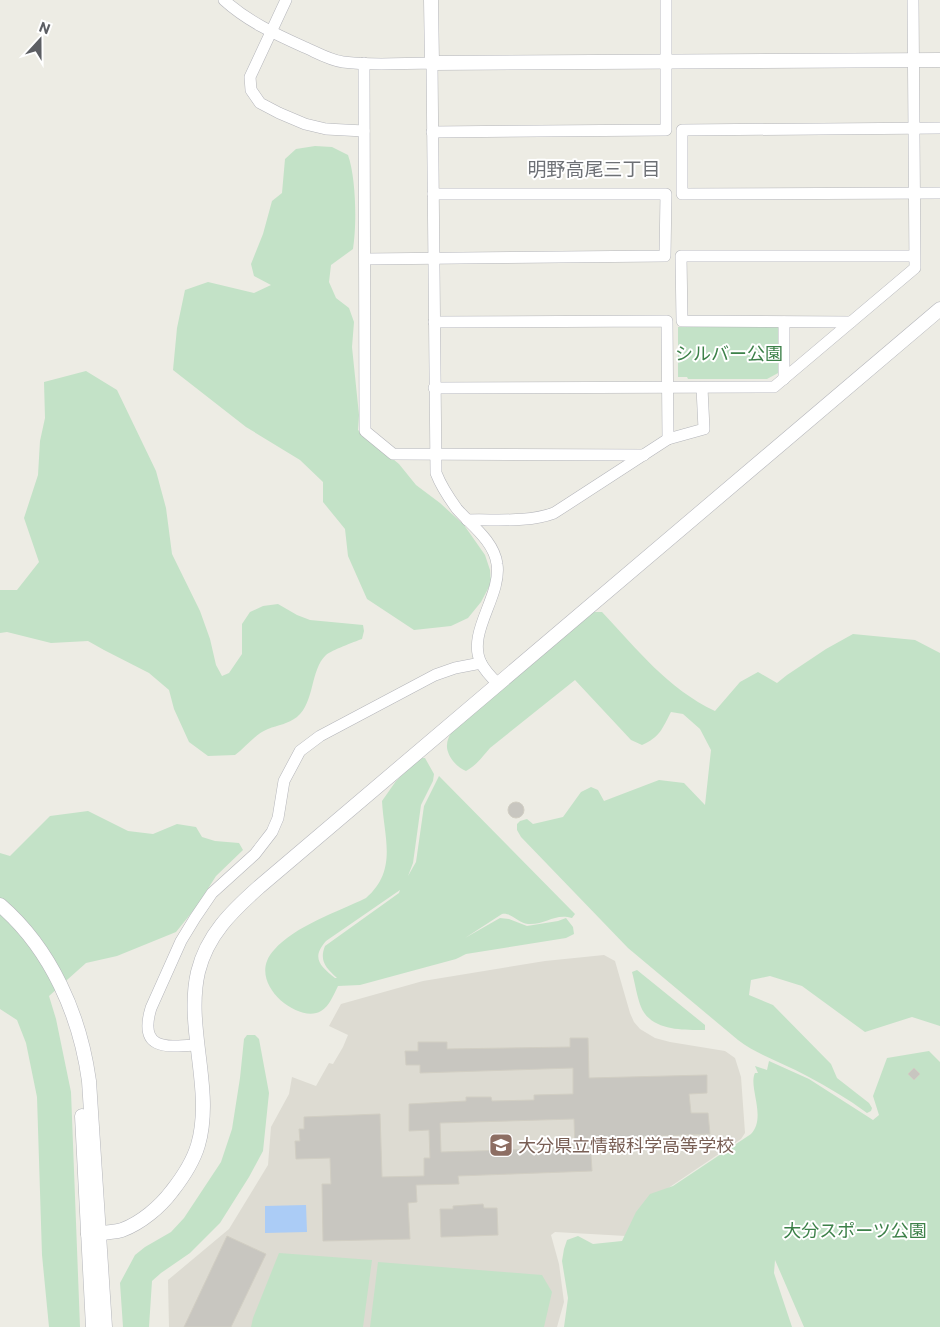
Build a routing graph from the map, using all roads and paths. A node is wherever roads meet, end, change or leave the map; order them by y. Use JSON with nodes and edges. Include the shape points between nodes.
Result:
{"nodes":[{"id":1,"x":224,"y":0,"type":"edge"},
{"id":2,"x":286,"y":0,"type":"edge"},
{"id":3,"x":431,"y":0,"type":"edge"},
{"id":4,"x":666,"y":0,"type":"edge"},
{"id":5,"x":913,"y":0,"type":"edge"},
{"id":6,"x":270,"y":32,"type":"junction"},
{"id":7,"x":914,"y":60,"type":"junction"},
{"id":8,"x":940,"y":60,"type":"edge"},
{"id":9,"x":666,"y":62,"type":"junction"},
{"id":10,"x":364,"y":63,"type":"junction"},
{"id":11,"x":432,"y":63,"type":"junction"},
{"id":12,"x":940,"y":128,"type":"edge"},
{"id":13,"x":914,"y":129,"type":"junction"},
{"id":14,"x":364,"y":130,"type":"junction"},
{"id":15,"x":432,"y":132,"type":"junction"},
{"id":16,"x":940,"y":192,"type":"edge"},
{"id":17,"x":914,"y":193,"type":"junction"},
{"id":18,"x":433,"y":194,"type":"junction"},
{"id":19,"x":914,"y":256,"type":"junction"},
{"id":20,"x":433,"y":258,"type":"junction"},
{"id":21,"x":364,"y":259,"type":"junction"},
{"id":22,"x":940,"y":310,"type":"edge"},
{"id":23,"x":434,"y":322,"type":"junction"},
{"id":24,"x":784,"y":322,"type":"junction"},
{"id":25,"x":851,"y":322,"type":"junction"},
{"id":26,"x":784,"y":379,"type":"junction"},
{"id":27,"x":434,"y":388,"type":"junction"},
{"id":28,"x":668,"y":388,"type":"junction"},
{"id":29,"x":702,"y":388,"type":"junction"},
{"id":30,"x":668,"y":440,"type":"junction"},
{"id":31,"x":434,"y":455,"type":"junction"},
{"id":32,"x":644,"y":455,"type":"junction"},
{"id":33,"x":467,"y":520,"type":"junction"},
{"id":34,"x":481,"y":663,"type":"junction"},
{"id":35,"x":498,"y":684,"type":"junction"},
{"id":36,"x":0,"y":905,"type":"edge"},
{"id":37,"x":197,"y":1045,"type":"junction"},
{"id":38,"x":94,"y":1234,"type":"junction"},
{"id":39,"x":93,"y":1327,"type":"edge"},
{"id":40,"x":105,"y":1327,"type":"edge"}],
"edges":[{"from":1,"to":6,"type":"street"},
{"from":2,"to":6,"type":"street"},
{"from":3,"to":11,"type":"street"},
{"from":4,"to":9,"type":"street"},
{"from":5,"to":7,"type":"street"},
{"from":6,"to":10,"type":"street","via":[[342,62]]},
{"from":6,"to":14,"type":"street","via":[[250,77],[251,90],[260,103],[305,124],[326,129]]},
{"from":7,"to":8,"type":"street"},
{"from":7,"to":9,"type":"street"},
{"from":7,"to":13,"type":"street"},
{"from":9,"to":11,"type":"street"},
{"from":9,"to":15,"type":"street","via":[[666,130]]},
{"from":10,"to":11,"type":"street"},
{"from":10,"to":14,"type":"street"},
{"from":11,"to":15,"type":"street"},
{"from":12,"to":13,"type":"street"},
{"from":13,"to":17,"type":"street"},
{"from":13,"to":17,"type":"street","via":[[682,130],[682,194]]},
{"from":14,"to":21,"type":"street"},
{"from":15,"to":18,"type":"street"},
{"from":16,"to":17,"type":"street"},
{"from":17,"to":19,"type":"street"},
{"from":18,"to":20,"type":"street"},
{"from":18,"to":20,"type":"street","via":[[666,194],[666,256]]},
{"from":19,"to":24,"type":"street","via":[[682,256],[682,321]]},
{"from":19,"to":25,"type":"street","via":[[915,268]]},
{"from":20,"to":21,"type":"street"},
{"from":20,"to":23,"type":"street"},
{"from":21,"to":31,"type":"street","via":[[365,431],[393,454]]},
{"from":22,"to":35,"type":"street"},
{"from":23,"to":27,"type":"street"},
{"from":23,"to":28,"type":"street","via":[[667,321]]},
{"from":24,"to":25,"type":"street"},
{"from":24,"to":26,"type":"street"},
{"from":25,"to":26,"type":"street"},
{"from":26,"to":29,"type":"street","via":[[774,387]]},
{"from":27,"to":28,"type":"street"},
{"from":27,"to":31,"type":"street"},
{"from":28,"to":29,"type":"street"},
{"from":28,"to":30,"type":"street"},
{"from":29,"to":30,"type":"street","via":[[704,429]]},
{"from":30,"to":32,"type":"street"},
{"from":31,"to":32,"type":"street"},
{"from":31,"to":33,"type":"street","via":[[440,484]]},
{"from":32,"to":33,"type":"street","via":[[554,513],[530,518]]},
{"from":33,"to":34,"type":"street","via":[[490,545],[497,563],[496,587],[478,641]]},
{"from":34,"to":35,"type":"street"},
{"from":34,"to":37,"type":"street","via":[[435,675],[320,736],[300,751],[284,781],[278,818],[272,832],[255,854],[212,894],[194,918],[151,1008],[148,1028],[154,1041],[169,1047]]},
{"from":35,"to":37,"type":"street","via":[[259,887],[224,921],[206,950],[198,972],[195,995]]},
{"from":36,"to":38,"type":"street","via":[[41,952],[72,1013]]},
{"from":37,"to":38,"type":"street","via":[[201,1124],[198,1146],[188,1170],[149,1214],[122,1230]]},
{"from":38,"to":39,"type":"street"},
{"from":38,"to":40,"type":"street"}]}
